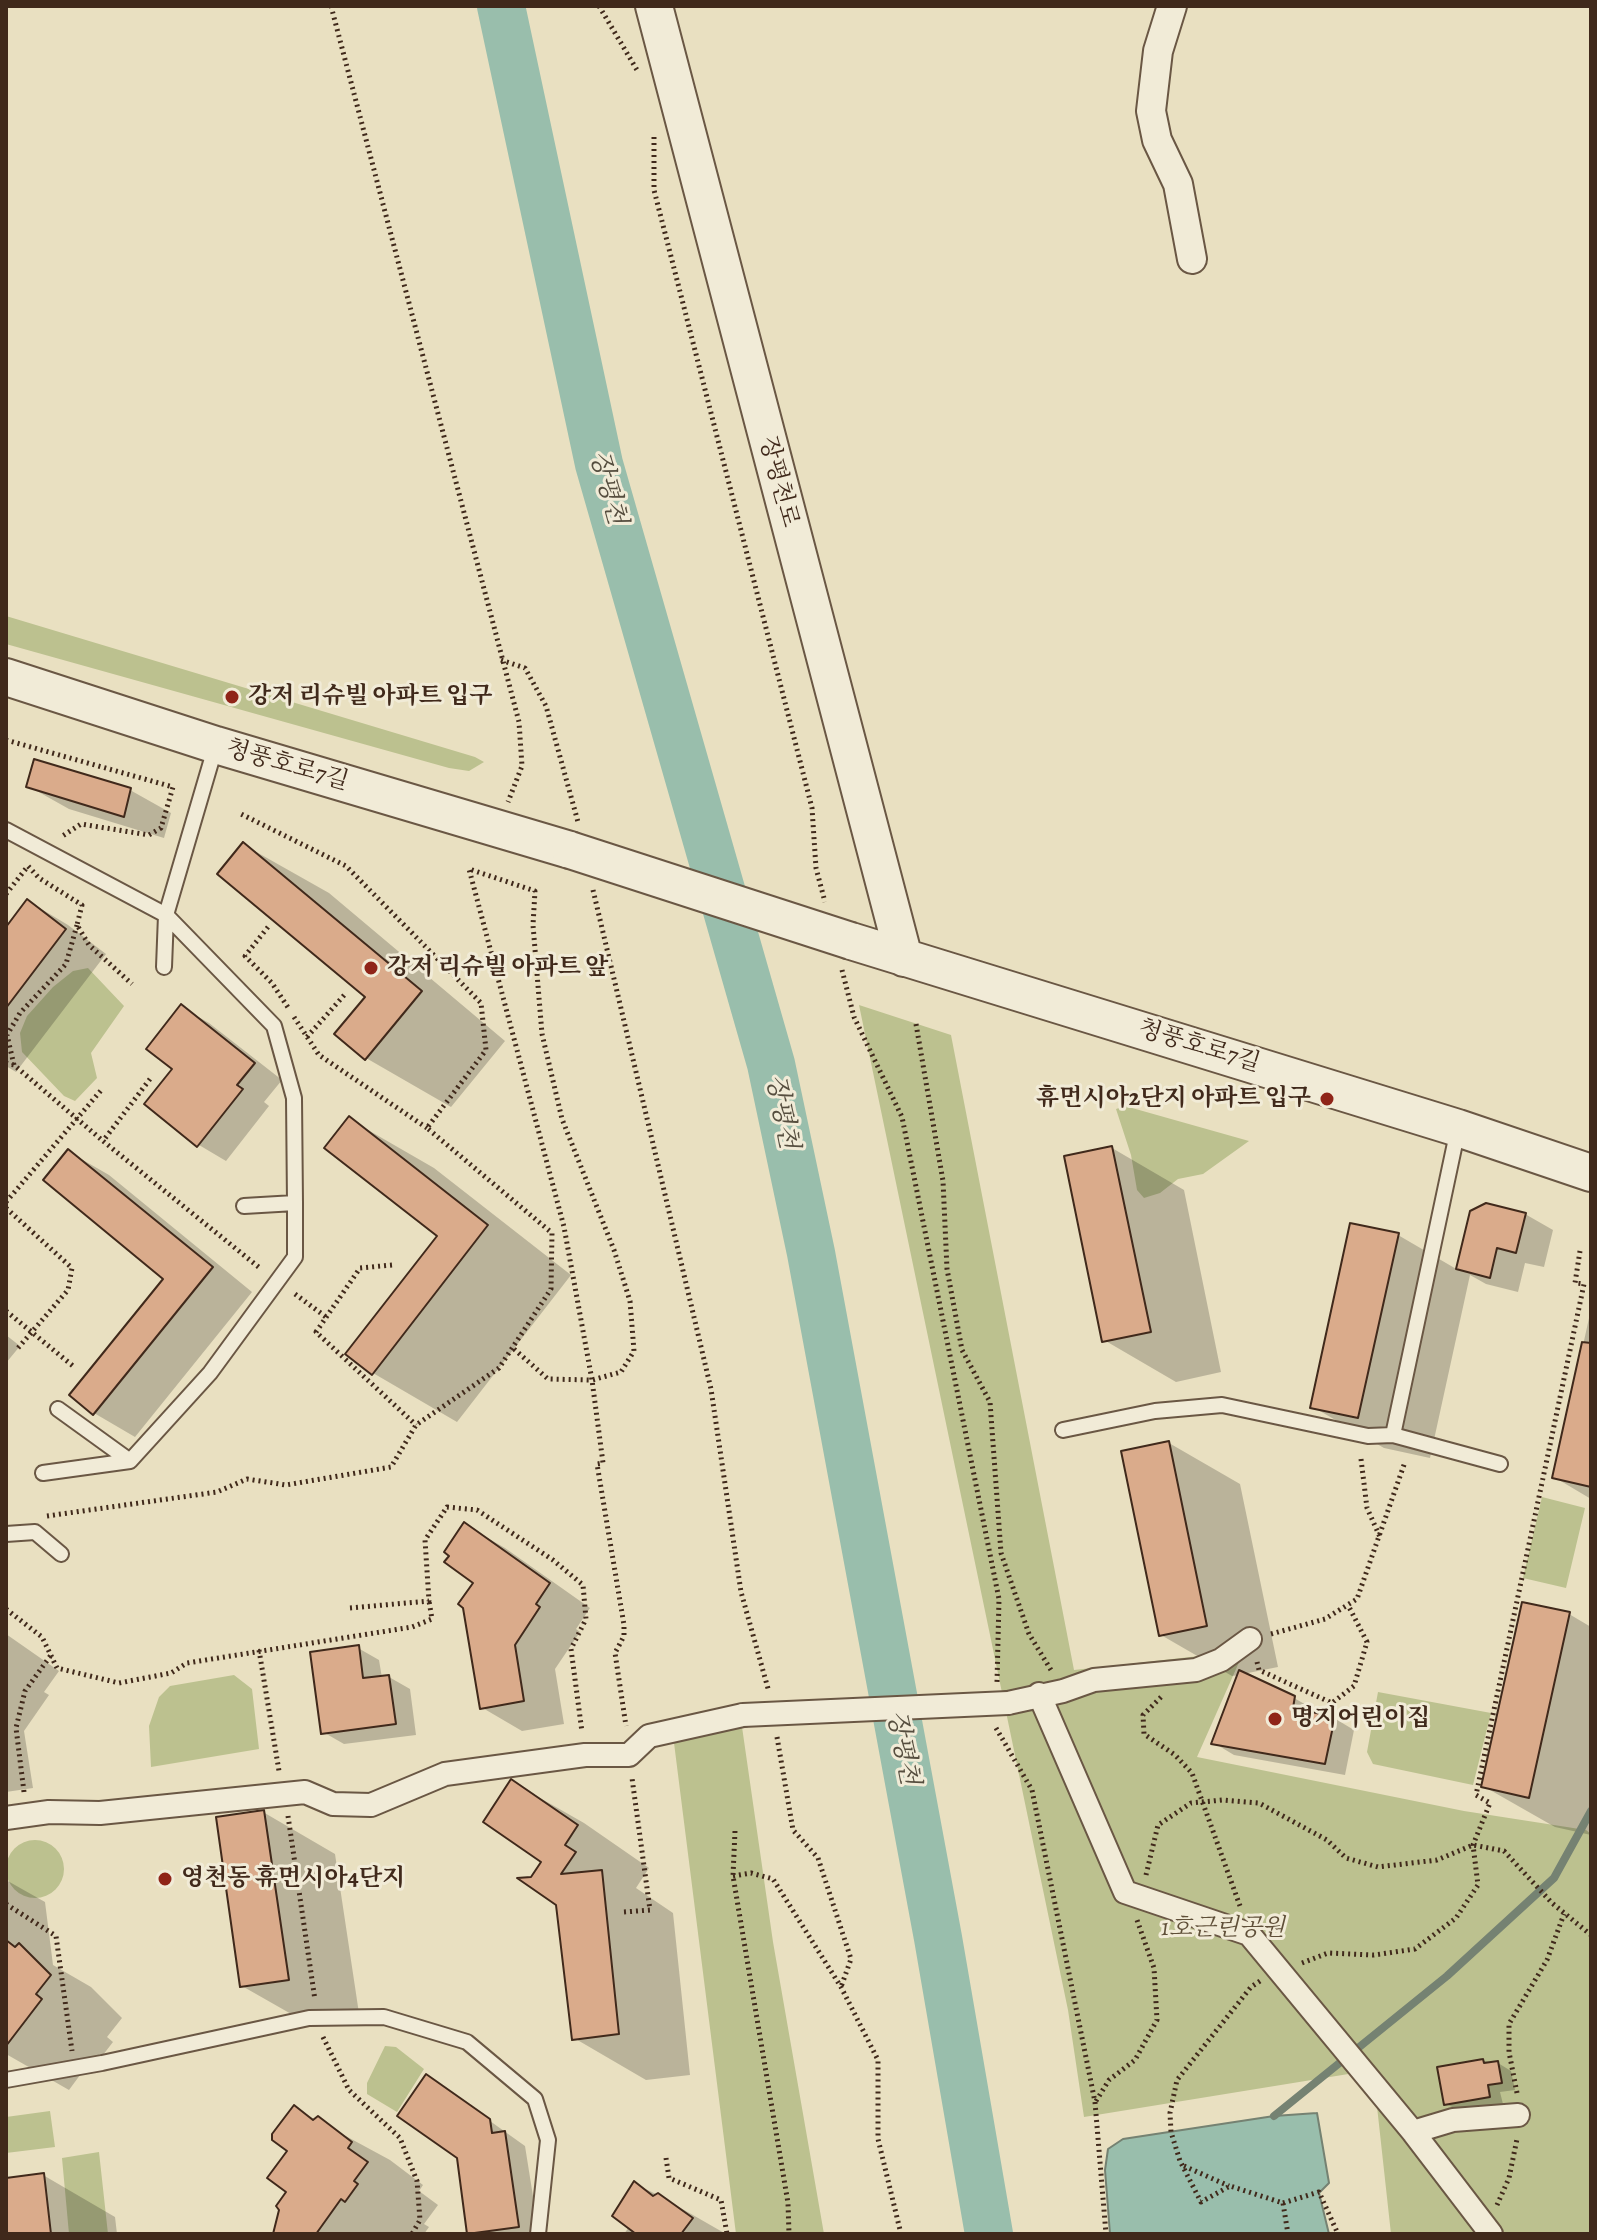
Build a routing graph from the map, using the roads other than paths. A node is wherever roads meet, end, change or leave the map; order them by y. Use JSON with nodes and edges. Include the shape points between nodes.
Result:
{"nodes":[{"id":1,"x":654,"y":6,"type":"edge"},
{"id":2,"x":1172,"y":6,"type":"edge"},
{"id":3,"x":1192,"y":259,"type":"dead end"},
{"id":4,"x":6,"y":677,"type":"edge"},
{"id":5,"x":216,"y":745,"type":"junction"},
{"id":6,"x":6,"y":830,"type":"edge"},
{"id":7,"x":166,"y":915,"type":"junction"},
{"id":8,"x":904,"y":958,"type":"junction"},
{"id":9,"x":164,"y":967,"type":"dead end"},
{"id":10,"x":1458,"y":1128,"type":"junction"},
{"id":11,"x":1591,"y":1173,"type":"edge"},
{"id":12,"x":295,"y":1203,"type":"junction"},
{"id":13,"x":244,"y":1206,"type":"dead end"},
{"id":14,"x":58,"y":1409,"type":"dead end"},
{"id":15,"x":1063,"y":1430,"type":"dead end"},
{"id":16,"x":1393,"y":1435,"type":"junction"},
{"id":17,"x":130,"y":1461,"type":"junction"},
{"id":18,"x":1500,"y":1464,"type":"dead end"},
{"id":19,"x":43,"y":1473,"type":"dead end"},
{"id":20,"x":6,"y":1534,"type":"edge"},
{"id":21,"x":61,"y":1554,"type":"dead end"},
{"id":22,"x":1250,"y":1639,"type":"road end"},
{"id":23,"x":1039,"y":1694,"type":"junction"},
{"id":24,"x":16,"y":1816,"type":"edge"},
{"id":25,"x":6,"y":2080,"type":"edge"},
{"id":26,"x":1518,"y":2115,"type":"road end"},
{"id":27,"x":1413,"y":2132,"type":"junction"},
{"id":28,"x":1489,"y":2231,"type":"edge"},
{"id":29,"x":538,"y":2234,"type":"edge"}],
"edges":[{"from":1,"to":8,"type":"street","name":"장평천로"},
{"from":2,"to":3,"type":"street","via":[[1158,51],[1151,111],[1157,140],[1178,184]]},
{"from":4,"to":5,"type":"street","name":"청풍호로7길"},
{"from":5,"to":7,"type":"lane"},
{"from":5,"to":8,"type":"street","name":"청풍호로7길","bridge":true,"via":[[580,853],[845,949]]},
{"from":6,"to":7,"type":"lane"},
{"from":7,"to":9,"type":"lane"},
{"from":7,"to":12,"type":"lane","via":[[274,1026],[294,1098]]},
{"from":8,"to":10,"type":"street","name":"청풍호로7길"},
{"from":10,"to":11,"type":"street","name":"청풍호로7길"},
{"from":10,"to":16,"type":"lane"},
{"from":12,"to":13,"type":"lane"},
{"from":12,"to":17,"type":"lane","via":[[295,1257],[218,1363]]},
{"from":14,"to":17,"type":"lane"},
{"from":15,"to":16,"type":"lane","via":[[1155,1411],[1222,1405],[1368,1436]]},
{"from":16,"to":18,"type":"lane"},
{"from":17,"to":19,"type":"lane"},
{"from":20,"to":21,"type":"lane","via":[[35,1532]]},
{"from":22,"to":23,"type":"street","via":[[1196,1670],[1094,1680]]},
{"from":23,"to":24,"type":"street","bridge":true,"via":[[1001,1702],[743,1715],[649,1736],[629,1755],[585,1755],[445,1774],[371,1805],[333,1804],[305,1792]]},
{"from":23,"to":27,"type":"street","via":[[1125,1892],[1249,1934]]},
{"from":25,"to":29,"type":"lane","via":[[318,2018],[384,2017],[467,2042],[535,2099],[548,2140]]},
{"from":26,"to":27,"type":"street","via":[[1453,2120]]},
{"from":27,"to":28,"type":"street"}]}
